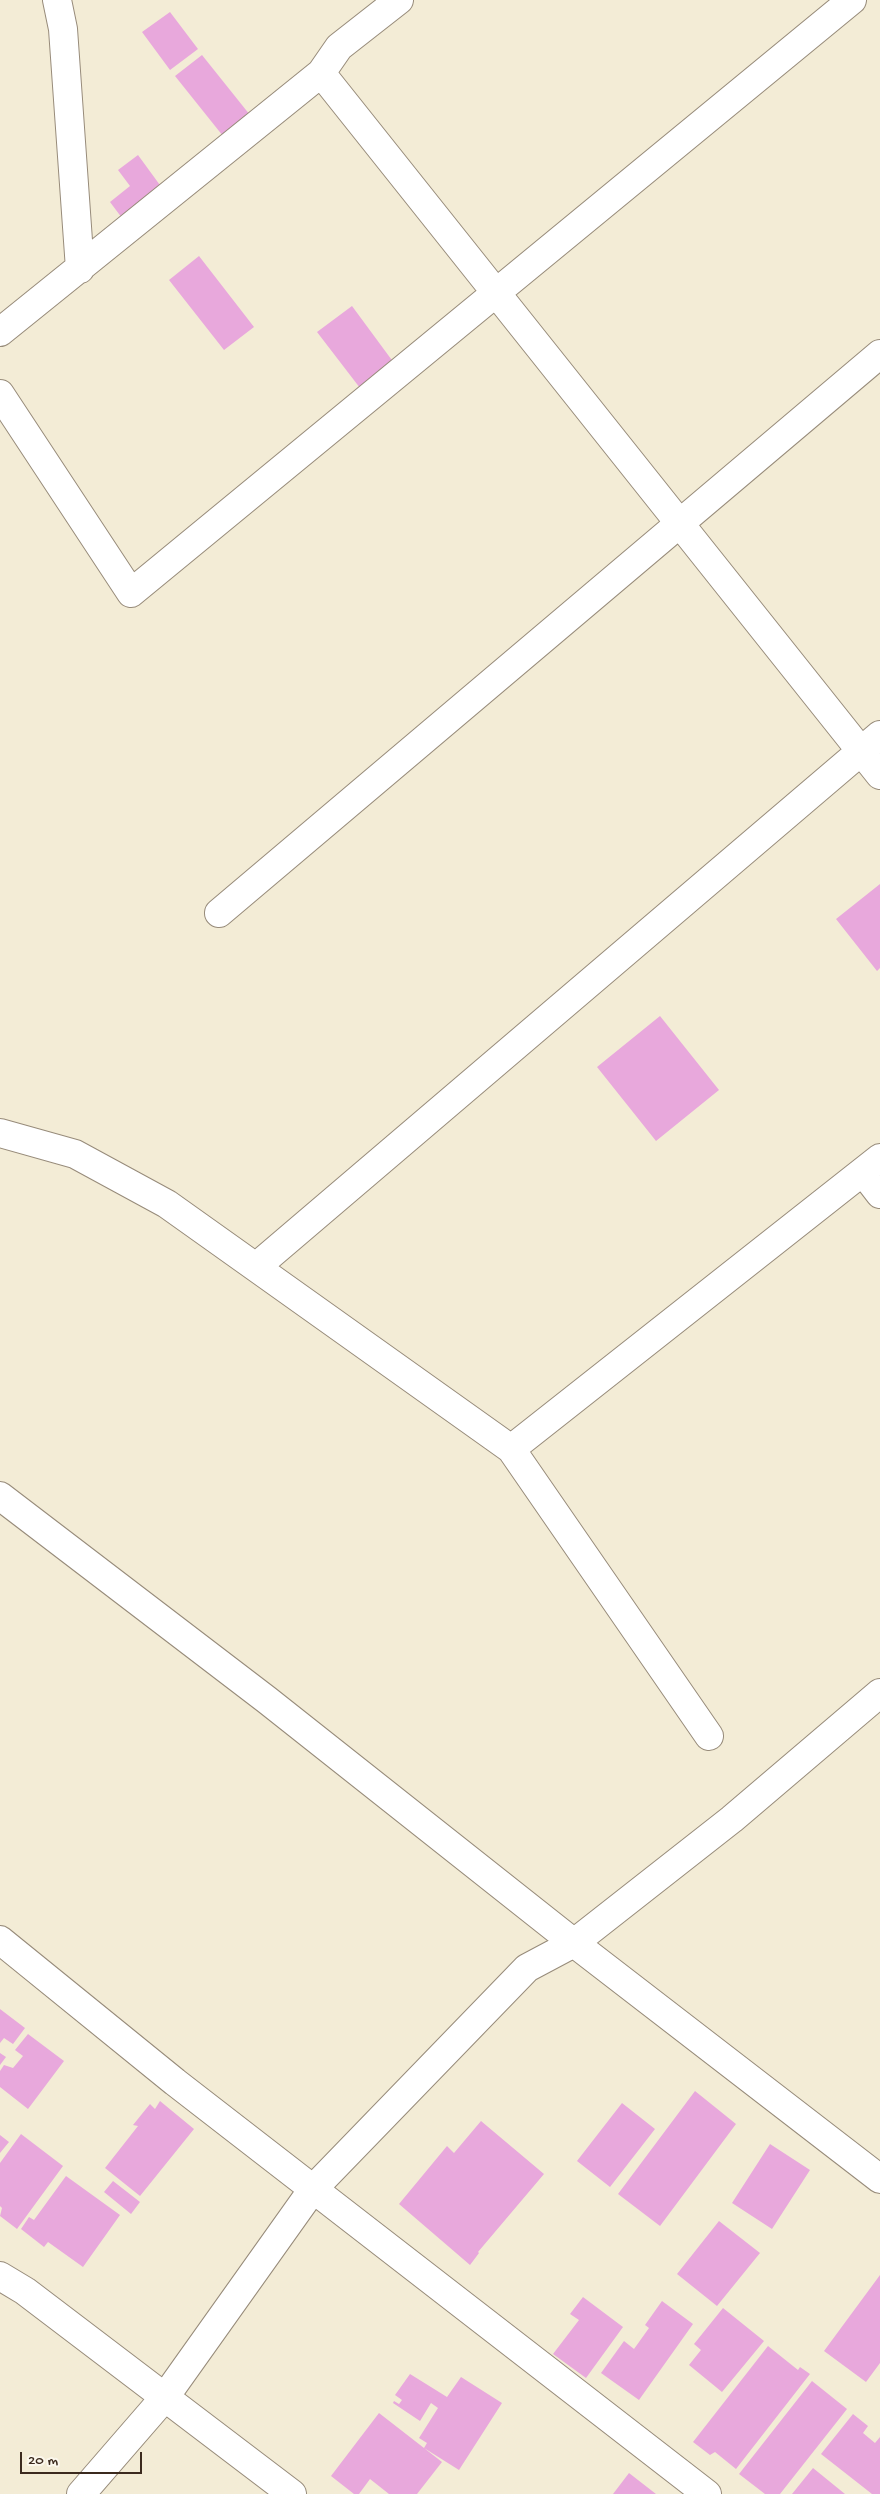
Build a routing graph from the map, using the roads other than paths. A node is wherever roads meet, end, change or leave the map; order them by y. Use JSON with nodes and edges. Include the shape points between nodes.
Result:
{"nodes":[{"id":1,"x":56,"y":0,"type":"edge"},
{"id":2,"x":399,"y":0,"type":"edge"},
{"id":3,"x":852,"y":0,"type":"edge"},
{"id":4,"x":321,"y":73,"type":"junction"},
{"id":5,"x":80,"y":269,"type":"junction"},
{"id":6,"x":496,"y":293,"type":"junction"},
{"id":7,"x":0,"y":332,"type":"edge"},
{"id":8,"x":880,"y":354,"type":"edge"},
{"id":9,"x":0,"y":394,"type":"edge"},
{"id":10,"x":679,"y":523,"type":"junction"},
{"id":11,"x":870,"y":743,"type":"edge"},
{"id":12,"x":880,"y":774,"type":"edge"},
{"id":13,"x":219,"y":913,"type":"dead end"},
{"id":14,"x":0,"y":1133,"type":"edge"},
{"id":15,"x":872,"y":1165,"type":"edge"},
{"id":16,"x":880,"y":1194,"type":"edge"},
{"id":17,"x":256,"y":1267,"type":"junction"},
{"id":18,"x":511,"y":1450,"type":"junction"},
{"id":19,"x":0,"y":1496,"type":"edge"},
{"id":20,"x":880,"y":1693,"type":"edge"},
{"id":21,"x":709,"y":1736,"type":"dead end"},
{"id":22,"x":0,"y":1940,"type":"edge"},
{"id":23,"x":574,"y":1943,"type":"junction"},
{"id":24,"x":880,"y":2179,"type":"edge"},
{"id":25,"x":314,"y":2189,"type":"junction"},
{"id":26,"x":0,"y":2276,"type":"edge"},
{"id":27,"x":165,"y":2397,"type":"junction"},
{"id":28,"x":81,"y":2494,"type":"edge"},
{"id":29,"x":292,"y":2494,"type":"edge"},
{"id":30,"x":707,"y":2494,"type":"edge"}],
"edges":[{"from":1,"to":5,"type":"street","via":[[63,29]]},
{"from":2,"to":4,"type":"street","via":[[339,46]]},
{"from":3,"to":6,"type":"street"},
{"from":4,"to":5,"type":"street"},
{"from":4,"to":6,"type":"street"},
{"from":5,"to":7,"type":"street"},
{"from":6,"to":9,"type":"street","via":[[131,593]]},
{"from":6,"to":10,"type":"street"},
{"from":8,"to":10,"type":"street"},
{"from":10,"to":11,"type":"street"},
{"from":10,"to":13,"type":"street"},
{"from":11,"to":12,"type":"street"},
{"from":11,"to":17,"type":"street"},
{"from":14,"to":17,"type":"street","via":[[75,1154],[167,1204]]},
{"from":15,"to":16,"type":"street"},
{"from":15,"to":18,"type":"street"},
{"from":17,"to":18,"type":"street"},
{"from":18,"to":21,"type":"street"},
{"from":19,"to":23,"type":"street","via":[[267,1700]]},
{"from":20,"to":23,"type":"street","via":[[732,1819]]},
{"from":22,"to":25,"type":"street","via":[[175,2082]]},
{"from":23,"to":24,"type":"street"},
{"from":23,"to":25,"type":"street","via":[[527,1968]]},
{"from":25,"to":27,"type":"street"},
{"from":25,"to":30,"type":"street"},
{"from":26,"to":27,"type":"street","via":[[25,2291]]},
{"from":27,"to":28,"type":"street"},
{"from":27,"to":29,"type":"street"}]}
